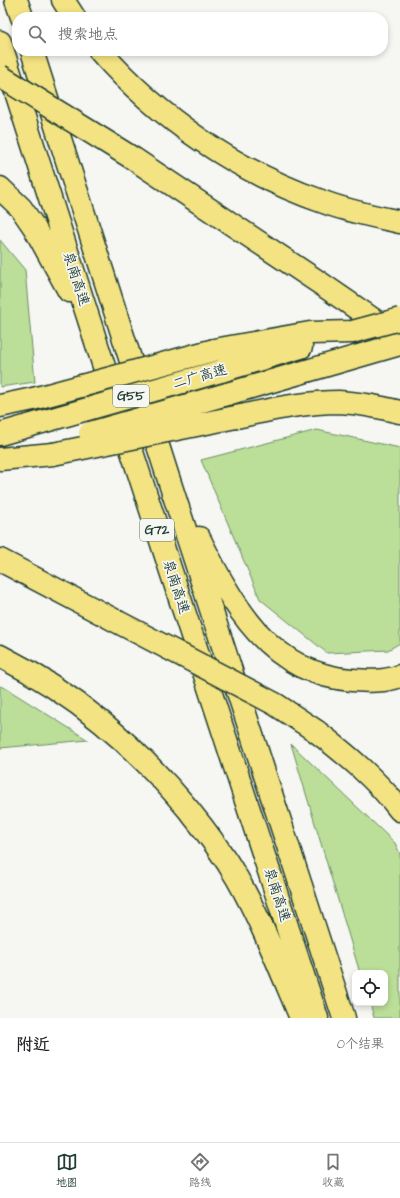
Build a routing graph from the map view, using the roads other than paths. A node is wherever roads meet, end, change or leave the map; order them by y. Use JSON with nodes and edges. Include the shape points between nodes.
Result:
{"nodes":[{"id":1,"x":16,"y":0,"type":"edge"},
{"id":2,"x":63,"y":0,"type":"edge"},
{"id":3,"x":20,"y":12,"type":"edge"},
{"id":4,"x":71,"y":12,"type":"edge"},
{"id":5,"x":0,"y":42,"type":"edge"},
{"id":6,"x":34,"y":56,"type":"edge"},
{"id":7,"x":105,"y":56,"type":"edge"},
{"id":8,"x":0,"y":76,"type":"edge"},
{"id":9,"x":0,"y":188,"type":"edge"},
{"id":10,"x":400,"y":222,"type":"edge"},
{"id":11,"x":400,"y":319,"type":"edge"},
{"id":12,"x":352,"y":332,"type":"junction"},
{"id":13,"x":400,"y":338,"type":"edge"},
{"id":14,"x":400,"y":344,"type":"edge"},
{"id":15,"x":97,"y":345,"type":"junction"},
{"id":16,"x":0,"y":406,"type":"edge"},
{"id":17,"x":400,"y":412,"type":"edge"},
{"id":18,"x":0,"y":434,"type":"edge"},
{"id":19,"x":51,"y":449,"type":"junction"},
{"id":20,"x":0,"y":458,"type":"edge"},
{"id":21,"x":167,"y":474,"type":"junction"},
{"id":22,"x":0,"y":560,"type":"edge"},
{"id":23,"x":0,"y":656,"type":"edge"},
{"id":24,"x":400,"y":676,"type":"edge"},
{"id":25,"x":400,"y":810,"type":"edge"},
{"id":26,"x":301,"y":1018,"type":"edge"},
{"id":27,"x":317,"y":1018,"type":"edge"},
{"id":28,"x":344,"y":1018,"type":"edge"}],
"edges":[{"from":1,"to":3,"type":"highway"},
{"from":2,"to":4,"type":"highway"},
{"from":5,"to":15,"type":"highway","name":"泉南高速","number":"G72"},
{"from":6,"to":21,"type":"highway","name":"泉南高速","number":"G72"},
{"from":7,"to":10,"type":"highway","via":[[167,114],[241,164],[295,192],[322,202]]},
{"from":8,"to":13,"type":"highway","bridge":true,"via":[[134,160]]},
{"from":9,"to":15,"type":"highway","via":[[21,208],[34,227]]},
{"from":11,"to":12,"type":"highway","name":"二广高速","number":"G55","bridge":true},
{"from":12,"to":16,"type":"highway","bridge":true,"via":[[310,333],[214,350]]},
{"from":12,"to":18,"type":"highway","name":"二广高速","number":"G55","bridge":true},
{"from":14,"to":19,"type":"highway","name":"二广高速","number":"G55","bridge":true},
{"from":15,"to":27,"type":"highway","name":"泉南高速","number":"G72"},
{"from":17,"to":19,"type":"highway","bridge":true,"via":[[339,402],[292,406]]},
{"from":19,"to":20,"type":"highway","name":"二广高速","number":"G55"},
{"from":21,"to":24,"type":"highway","via":[[233,600],[248,623],[278,652],[311,670],[344,680],[380,681]]},
{"from":21,"to":28,"type":"highway","name":"泉南高速","number":"G72"},
{"from":22,"to":25,"type":"highway","bridge":true,"via":[[275,704],[339,748],[378,784]]},
{"from":23,"to":26,"type":"highway","via":[[36,676],[88,711],[139,755],[179,798],[219,849],[237,879]]}]}
